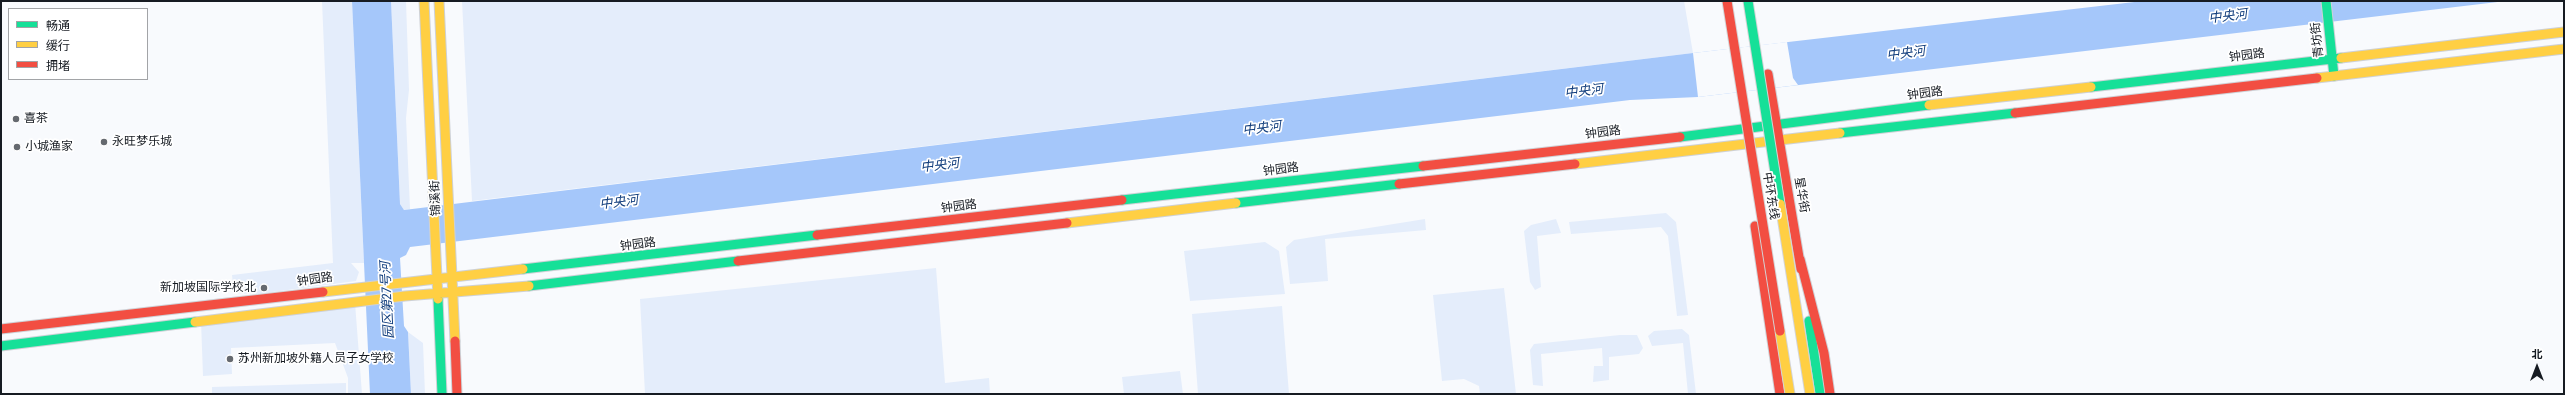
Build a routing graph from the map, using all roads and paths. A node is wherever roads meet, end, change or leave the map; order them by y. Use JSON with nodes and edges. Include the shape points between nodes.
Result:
{"nodes":[{"id":1,"x":424,"y":1,"type":"edge"},
{"id":2,"x":439,"y":1,"type":"edge"},
{"id":3,"x":1719,"y":1,"type":"edge"},
{"id":4,"x":1727,"y":1,"type":"edge"},
{"id":5,"x":1748,"y":1,"type":"edge"},
{"id":6,"x":1756,"y":1,"type":"edge"},
{"id":7,"x":2326,"y":1,"type":"edge"},
{"id":8,"x":2564,"y":32,"type":"edge"},
{"id":9,"x":2564,"y":49,"type":"edge"},
{"id":10,"x":2332,"y":58,"type":"junction"},
{"id":11,"x":2334,"y":76,"type":"junction"},
{"id":12,"x":1776,"y":123,"type":"junction"},
{"id":13,"x":1740,"y":129,"type":"junction"},
{"id":14,"x":1779,"y":140,"type":"junction"},
{"id":15,"x":1742,"y":145,"type":"junction"},
{"id":16,"x":1800,"y":259,"type":"junction"},
{"id":17,"x":436,"y":278,"type":"junction"},
{"id":18,"x":451,"y":278,"type":"junction"},
{"id":19,"x":452,"y":294,"type":"junction"},
{"id":20,"x":437,"y":295,"type":"junction"},
{"id":21,"x":1,"y":329,"type":"edge"},
{"id":22,"x":1,"y":346,"type":"edge"},
{"id":23,"x":442,"y":394,"type":"edge"},
{"id":24,"x":457,"y":394,"type":"edge"},
{"id":25,"x":1780,"y":394,"type":"edge"},
{"id":26,"x":1790,"y":394,"type":"edge"},
{"id":27,"x":1810,"y":394,"type":"edge"},
{"id":28,"x":1820,"y":394,"type":"edge"},
{"id":29,"x":1830,"y":394,"type":"edge"}],
"edges":[{"from":1,"to":17,"type":"main road","name":"锦溪街"},
{"from":2,"to":18,"type":"main road","name":"锦溪街"},
{"from":3,"to":13,"type":"main road"},
{"from":4,"to":26,"type":"main road","name":"中环东线","bridge":true},
{"from":5,"to":27,"type":"main road","name":"中环东线","bridge":true},
{"from":6,"to":12,"type":"main road","name":"星华街"},
{"from":7,"to":10,"type":"main road","name":"青坊街"},
{"from":8,"to":10,"type":"main road","name":"钟园路"},
{"from":9,"to":11,"type":"main road"},
{"from":10,"to":11,"type":"main road","name":"青坊街"},
{"from":10,"to":12,"type":"main road","name":"钟园路"},
{"from":11,"to":14,"type":"main road"},
{"from":12,"to":13,"type":"main road","name":"钟园路"},
{"from":12,"to":14,"type":"main road","name":"星华街"},
{"from":13,"to":15,"type":"main road"},
{"from":13,"to":18,"type":"main road","name":"钟园路"},
{"from":14,"to":15,"type":"main road"},
{"from":14,"to":16,"type":"main road","name":"星华街"},
{"from":15,"to":19,"type":"main road"},
{"from":15,"to":25,"type":"main road"},
{"from":16,"to":28,"type":"main road","name":"星华街"},
{"from":16,"to":29,"type":"main road","via":[[1824,353]]},
{"from":17,"to":18,"type":"main road","name":"钟园路"},
{"from":17,"to":20,"type":"main road","name":"锦溪街"},
{"from":17,"to":21,"type":"main road","name":"钟园路"},
{"from":18,"to":19,"type":"main road","name":"锦溪街"},
{"from":19,"to":20,"type":"main road"},
{"from":19,"to":24,"type":"main road","name":"锦溪街"},
{"from":20,"to":22,"type":"main road","via":[[404,296]]},
{"from":20,"to":23,"type":"main road","name":"锦溪街"}]}
